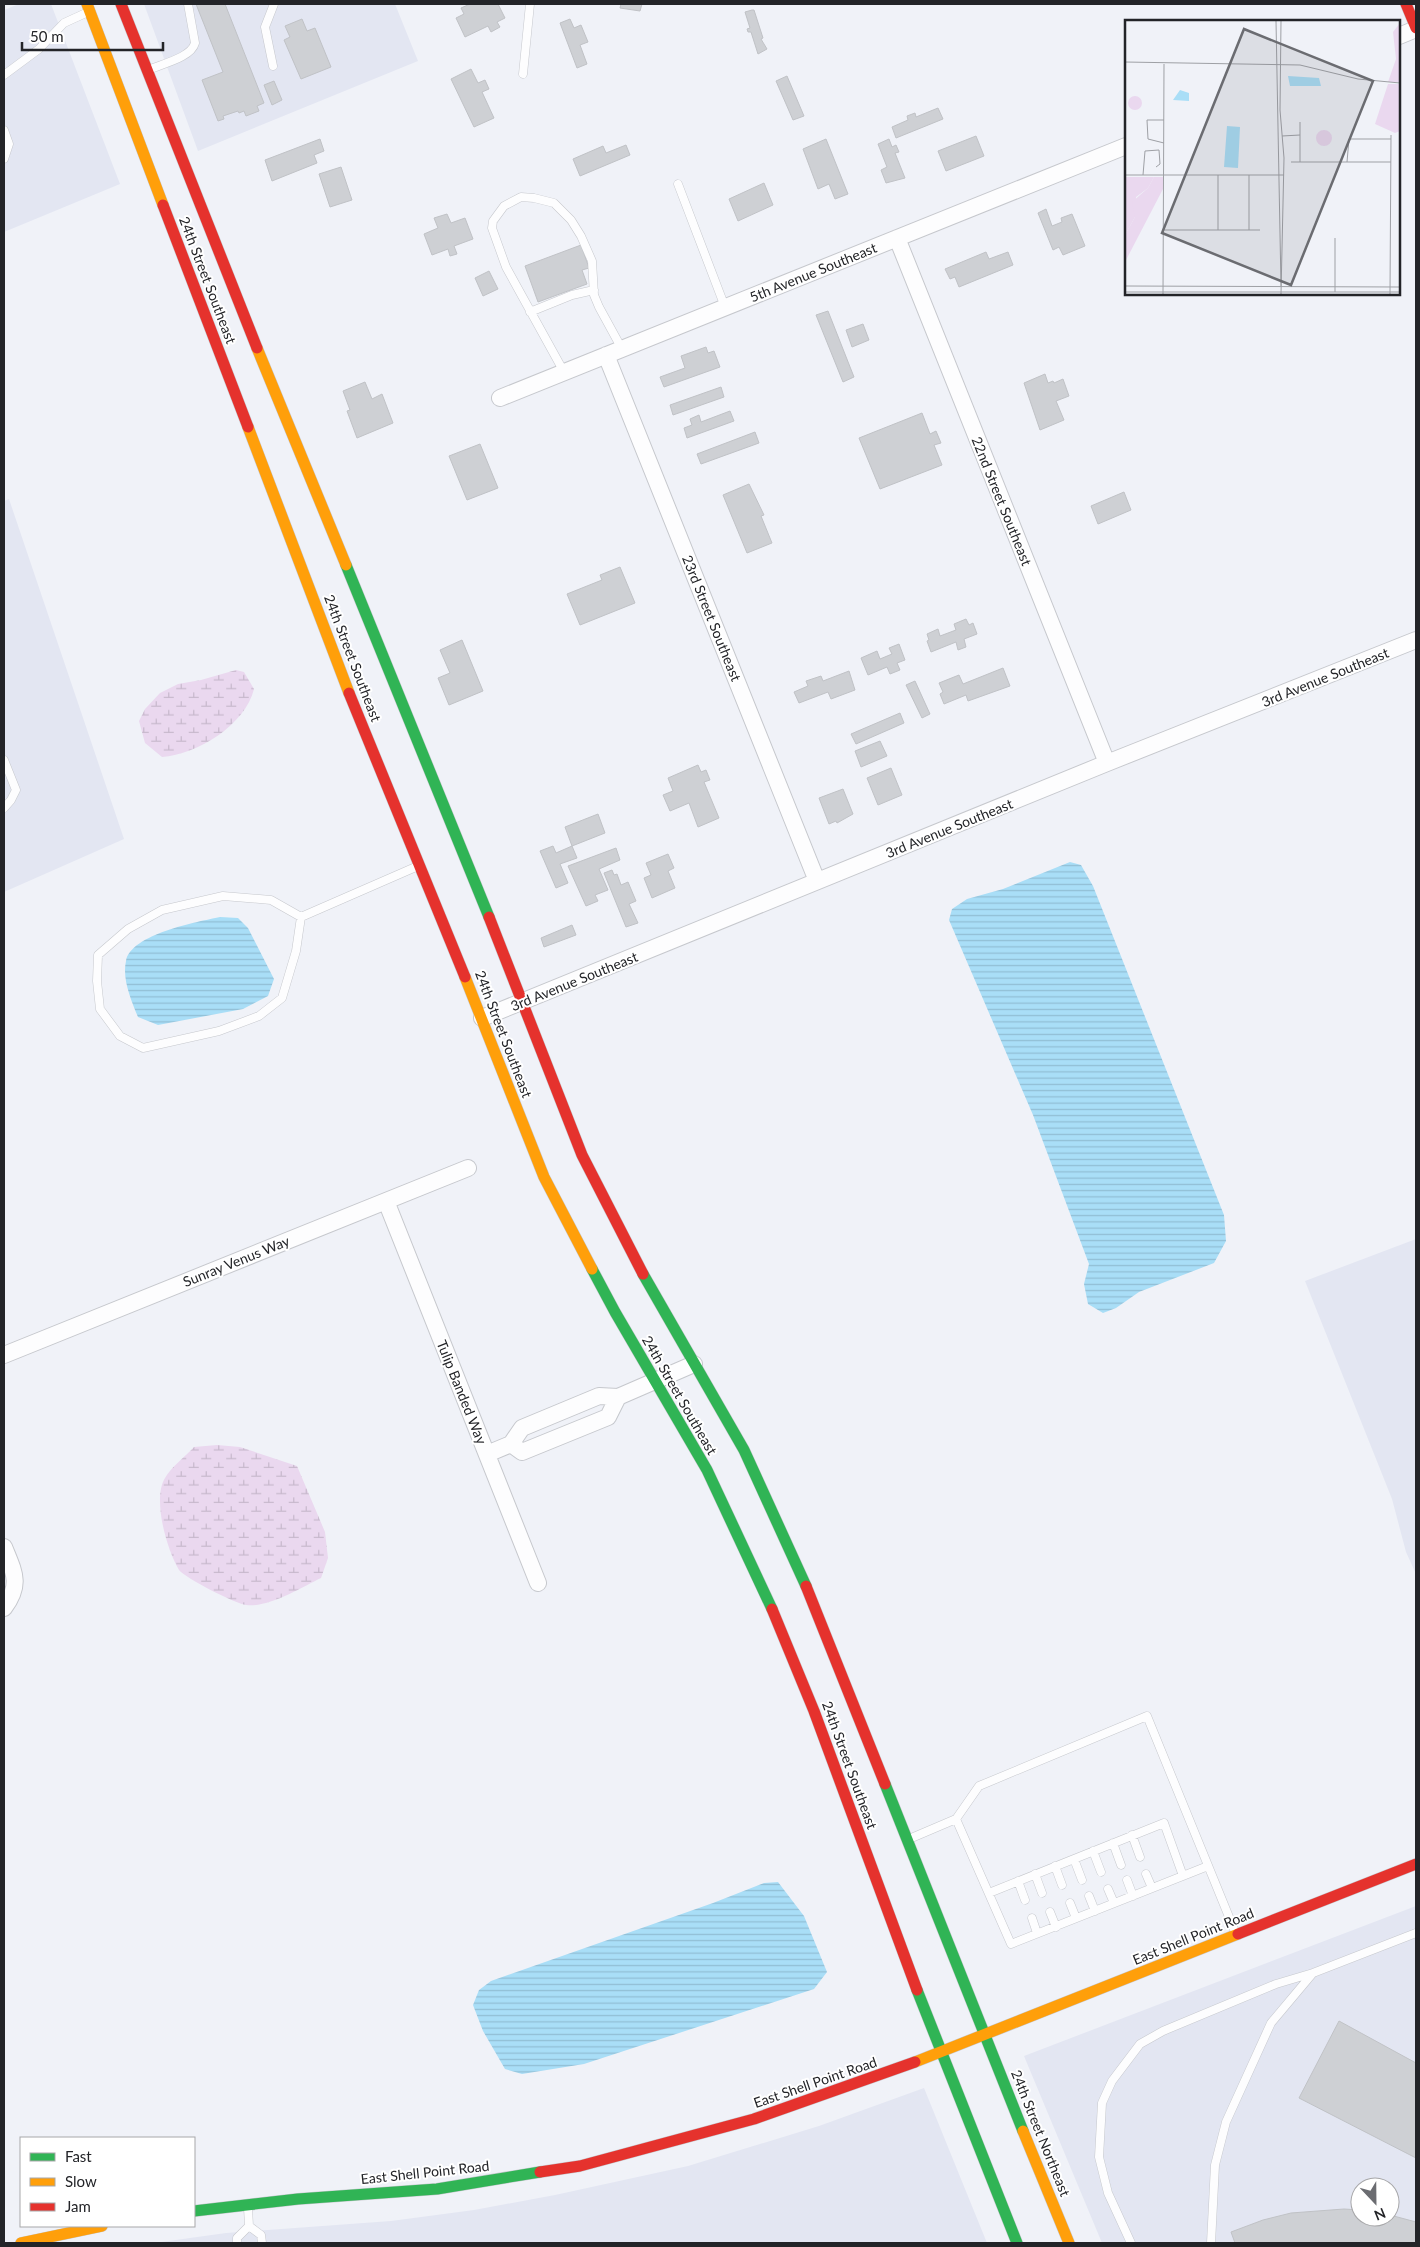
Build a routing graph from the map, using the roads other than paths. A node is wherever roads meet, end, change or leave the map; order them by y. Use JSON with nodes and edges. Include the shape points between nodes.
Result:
{"nodes":[{"id":1,"x":121,"y":4,"type":"edge"},
{"id":2,"x":188,"y":4,"type":"edge"},
{"id":3,"x":274,"y":4,"type":"edge"},
{"id":4,"x":530,"y":4,"type":"edge"},
{"id":5,"x":1406,"y":4,"type":"edge"},
{"id":6,"x":88,"y":7,"type":"edge"},
{"id":7,"x":1416,"y":29,"type":"edge"},
{"id":8,"x":1400,"y":36,"type":"edge"},
{"id":9,"x":273,"y":66,"type":"dead end"},
{"id":10,"x":147,"y":70,"type":"junction"},
{"id":11,"x":522,"y":74,"type":"dead end"},
{"id":12,"x":4,"y":75,"type":"edge"},
{"id":13,"x":4,"y":130,"type":"edge"},
{"id":14,"x":1125,"y":146,"type":"edge"},
{"id":15,"x":4,"y":159,"type":"edge"},
{"id":16,"x":678,"y":184,"type":"dead end"},
{"id":17,"x":897,"y":238,"type":"junction"},
{"id":18,"x":594,"y":290,"type":"junction"},
{"id":19,"x":725,"y":307,"type":"junction"},
{"id":20,"x":530,"y":312,"type":"junction"},
{"id":21,"x":622,"y":349,"type":"junction"},
{"id":22,"x":606,"y":355,"type":"junction"},
{"id":23,"x":564,"y":372,"type":"junction"},
{"id":24,"x":500,"y":398,"type":"dead end"},
{"id":25,"x":1416,"y":640,"type":"edge"},
{"id":26,"x":4,"y":760,"type":"edge"},
{"id":27,"x":1108,"y":763,"type":"junction"},
{"id":28,"x":4,"y":808,"type":"edge"},
{"id":29,"x":421,"y":865,"type":"junction"},
{"id":30,"x":818,"y":881,"type":"junction"},
{"id":31,"x":301,"y":917,"type":"junction"},
{"id":32,"x":523,"y":1001,"type":"junction"},
{"id":33,"x":482,"y":1018,"type":"junction"},
{"id":34,"x":468,"y":1168,"type":"dead end"},
{"id":35,"x":386,"y":1201,"type":"junction"},
{"id":36,"x":4,"y":1355,"type":"edge"},
{"id":37,"x":694,"y":1364,"type":"junction"},
{"id":38,"x":654,"y":1380,"type":"junction"},
{"id":39,"x":618,"y":1397,"type":"junction"},
{"id":40,"x":511,"y":1444,"type":"junction"},
{"id":41,"x":487,"y":1454,"type":"junction"},
{"id":42,"x":4,"y":1547,"type":"edge"},
{"id":43,"x":538,"y":1583,"type":"dead end"},
{"id":44,"x":4,"y":1608,"type":"edge"},
{"id":45,"x":956,"y":1819,"type":"junction"},
{"id":46,"x":1132,"y":1835,"type":"junction"},
{"id":47,"x":907,"y":1840,"type":"junction"},
{"id":48,"x":1113,"y":1843,"type":"junction"},
{"id":49,"x":1093,"y":1851,"type":"junction"},
{"id":50,"x":1140,"y":1857,"type":"dead end"},
{"id":51,"x":1074,"y":1859,"type":"junction"},
{"id":52,"x":1121,"y":1864,"type":"dead end"},
{"id":53,"x":1416,"y":1864,"type":"edge"},
{"id":54,"x":1055,"y":1866,"type":"junction"},
{"id":55,"x":1208,"y":1866,"type":"junction"},
{"id":56,"x":1101,"y":1872,"type":"dead end"},
{"id":57,"x":1035,"y":1874,"type":"junction"},
{"id":58,"x":1146,"y":1874,"type":"dead end"},
{"id":59,"x":1183,"y":1876,"type":"junction"},
{"id":60,"x":1082,"y":1880,"type":"dead end"},
{"id":61,"x":1127,"y":1880,"type":"dead end"},
{"id":62,"x":1018,"y":1881,"type":"junction"},
{"id":63,"x":1062,"y":1885,"type":"dead end"},
{"id":64,"x":1152,"y":1888,"type":"junction"},
{"id":65,"x":1108,"y":1889,"type":"dead end"},
{"id":66,"x":989,"y":1893,"type":"junction"},
{"id":67,"x":1042,"y":1893,"type":"dead end"},
{"id":68,"x":1089,"y":1896,"type":"dead end"},
{"id":69,"x":1133,"y":1896,"type":"junction"},
{"id":70,"x":1025,"y":1900,"type":"dead end"},
{"id":71,"x":1070,"y":1903,"type":"dead end"},
{"id":72,"x":1114,"y":1904,"type":"junction"},
{"id":73,"x":1095,"y":1911,"type":"junction"},
{"id":74,"x":1050,"y":1912,"type":"dead end"},
{"id":75,"x":1032,"y":1918,"type":"dead end"},
{"id":76,"x":1076,"y":1918,"type":"junction"},
{"id":77,"x":1056,"y":1927,"type":"junction"},
{"id":78,"x":1037,"y":1933,"type":"junction"},
{"id":79,"x":1416,"y":1933,"type":"edge"},
{"id":80,"x":1237,"y":1935,"type":"junction"},
{"id":81,"x":1313,"y":1973,"type":"junction"},
{"id":82,"x":984,"y":2035,"type":"junction"},
{"id":83,"x":940,"y":2052,"type":"junction"},
{"id":84,"x":248,"y":2205,"type":"junction"},
{"id":85,"x":195,"y":2211,"type":"edge"},
{"id":86,"x":248,"y":2226,"type":"junction"},
{"id":87,"x":97,"y":2227,"type":"edge"},
{"id":88,"x":21,"y":2243,"type":"edge"},
{"id":89,"x":238,"y":2243,"type":"edge"},
{"id":90,"x":262,"y":2243,"type":"edge"},
{"id":91,"x":1017,"y":2243,"type":"edge"},
{"id":92,"x":1069,"y":2243,"type":"edge"},
{"id":93,"x":1131,"y":2243,"type":"edge"},
{"id":94,"x":1210,"y":2243,"type":"edge"}],
"edges":[{"from":1,"to":10,"type":"street","name":"24th Street Southeast"},
{"from":2,"to":10,"type":"lane","via":[[193,49]]},
{"from":3,"to":9,"type":"lane","via":[[265,27]]},
{"from":4,"to":11,"type":"lane"},
{"from":5,"to":7,"type":"street"},
{"from":6,"to":12,"type":"lane","via":[[64,22],[39,49]]},
{"from":6,"to":29,"type":"street","name":"24th Street Southeast","via":[[344,681]]},
{"from":7,"to":8,"type":"street"},
{"from":10,"to":32,"type":"street","name":"24th Street Southeast"},
{"from":13,"to":15,"type":"lane","via":[[9,144]]},
{"from":14,"to":17,"type":"street","name":"5th Avenue Southeast"},
{"from":16,"to":19,"type":"lane"},
{"from":17,"to":19,"type":"street","name":"5th Avenue Southeast"},
{"from":17,"to":27,"type":"street","name":"22nd Street Southeast"},
{"from":18,"to":20,"type":"lane"},
{"from":18,"to":20,"type":"lane","via":[[592,261],[567,215],[554,203],[521,197],[504,206],[492,228],[506,267]]},
{"from":18,"to":21,"type":"lane","via":[[599,307]]},
{"from":19,"to":21,"type":"street","name":"5th Avenue Southeast"},
{"from":20,"to":23,"type":"lane"},
{"from":21,"to":22,"type":"street","name":"5th Avenue Southeast"},
{"from":22,"to":23,"type":"street","name":"5th Avenue Southeast"},
{"from":22,"to":30,"type":"street","name":"23rd Street Southeast"},
{"from":23,"to":24,"type":"street","name":"5th Avenue Southeast"},
{"from":25,"to":27,"type":"street","name":"3rd Avenue Southeast"},
{"from":26,"to":28,"type":"lane","via":[[16,790]]},
{"from":27,"to":30,"type":"street","name":"3rd Avenue Southeast"},
{"from":29,"to":31,"type":"lane"},
{"from":29,"to":33,"type":"street","name":"24th Street Southeast"},
{"from":30,"to":32,"type":"street","name":"3rd Avenue Southeast"},
{"from":31,"to":31,"type":"lane","via":[[271,900],[223,896],[162,910],[128,929],[98,955],[100,1009],[120,1036],[143,1048],[219,1031],[259,1016],[282,998],[296,951]]},
{"from":32,"to":33,"type":"street","name":"3rd Avenue Southeast"},
{"from":32,"to":37,"type":"street","name":"24th Street Southeast","via":[[582,1155],[651,1291]]},
{"from":33,"to":38,"type":"street","name":"24th Street Southeast","via":[[544,1177]]},
{"from":34,"to":35,"type":"street","name":"Sunray Venus Way"},
{"from":35,"to":36,"type":"street","name":"Sunray Venus Way"},
{"from":35,"to":41,"type":"street","name":"Tulip Banded Way"},
{"from":37,"to":38,"type":"street"},
{"from":37,"to":47,"type":"street","name":"24th Street Southeast","via":[[744,1450],[812,1598]]},
{"from":38,"to":39,"type":"street"},
{"from":38,"to":83,"type":"street","name":"24th Street Southeast","via":[[707,1470],[775,1615],[814,1711]]},
{"from":39,"to":40,"type":"street","via":[[599,1396],[522,1428]]},
{"from":39,"to":40,"type":"street","via":[[608,1417],[522,1452]]},
{"from":40,"to":41,"type":"street"},
{"from":41,"to":43,"type":"street","name":"Tulip Banded Way"},
{"from":42,"to":44,"type":"street","via":[[16,1576],[13,1594]]},
{"from":45,"to":47,"type":"lane"},
{"from":45,"to":55,"type":"lane","via":[[979,1786],[1147,1716]]},
{"from":45,"to":66,"type":"lane"},
{"from":46,"to":48,"type":"lane"},
{"from":46,"to":50,"type":"lane"},
{"from":46,"to":59,"type":"lane","via":[[1164,1823]]},
{"from":47,"to":82,"type":"street","name":"24th Street Southeast"},
{"from":48,"to":49,"type":"lane"},
{"from":48,"to":52,"type":"lane"},
{"from":49,"to":51,"type":"lane"},
{"from":49,"to":56,"type":"lane"},
{"from":51,"to":54,"type":"lane"},
{"from":51,"to":60,"type":"lane"},
{"from":53,"to":80,"type":"street","name":"East Shell Point Road"},
{"from":54,"to":57,"type":"lane"},
{"from":54,"to":63,"type":"lane"},
{"from":55,"to":59,"type":"lane"},
{"from":55,"to":80,"type":"lane"},
{"from":57,"to":62,"type":"lane"},
{"from":57,"to":67,"type":"lane"},
{"from":58,"to":64,"type":"lane"},
{"from":59,"to":64,"type":"lane"},
{"from":61,"to":69,"type":"lane"},
{"from":62,"to":66,"type":"lane"},
{"from":62,"to":70,"type":"lane"},
{"from":64,"to":69,"type":"lane"},
{"from":65,"to":72,"type":"lane"},
{"from":66,"to":78,"type":"lane","via":[[1011,1944]]},
{"from":68,"to":73,"type":"lane"},
{"from":69,"to":72,"type":"lane"},
{"from":71,"to":76,"type":"lane"},
{"from":72,"to":73,"type":"lane"},
{"from":73,"to":76,"type":"lane"},
{"from":74,"to":77,"type":"lane"},
{"from":75,"to":78,"type":"lane"},
{"from":76,"to":77,"type":"lane"},
{"from":77,"to":78,"type":"lane"},
{"from":79,"to":81,"type":"lane"},
{"from":80,"to":82,"type":"street","name":"East Shell Point Road"},
{"from":81,"to":93,"type":"lane","via":[[1276,1984],[1163,2031],[1140,2044],[1112,2081],[1102,2104],[1099,2157],[1108,2193]]},
{"from":81,"to":94,"type":"lane","via":[[1271,2023],[1226,2122],[1215,2165]]},
{"from":82,"to":83,"type":"street","name":"East Shell Point Road"},
{"from":82,"to":92,"type":"street","name":"24th Street Northeast"},
{"from":83,"to":84,"type":"street","name":"East Shell Point Road","via":[[754,2119],[580,2166],[438,2188]]},
{"from":83,"to":91,"type":"street"},
{"from":84,"to":85,"type":"street","name":"East Shell Point Road"},
{"from":84,"to":86,"type":"lane"},
{"from":86,"to":89,"type":"lane","via":[[237,2238]]},
{"from":86,"to":90,"type":"lane","via":[[261,2234]]},
{"from":87,"to":88,"type":"street"}]}
